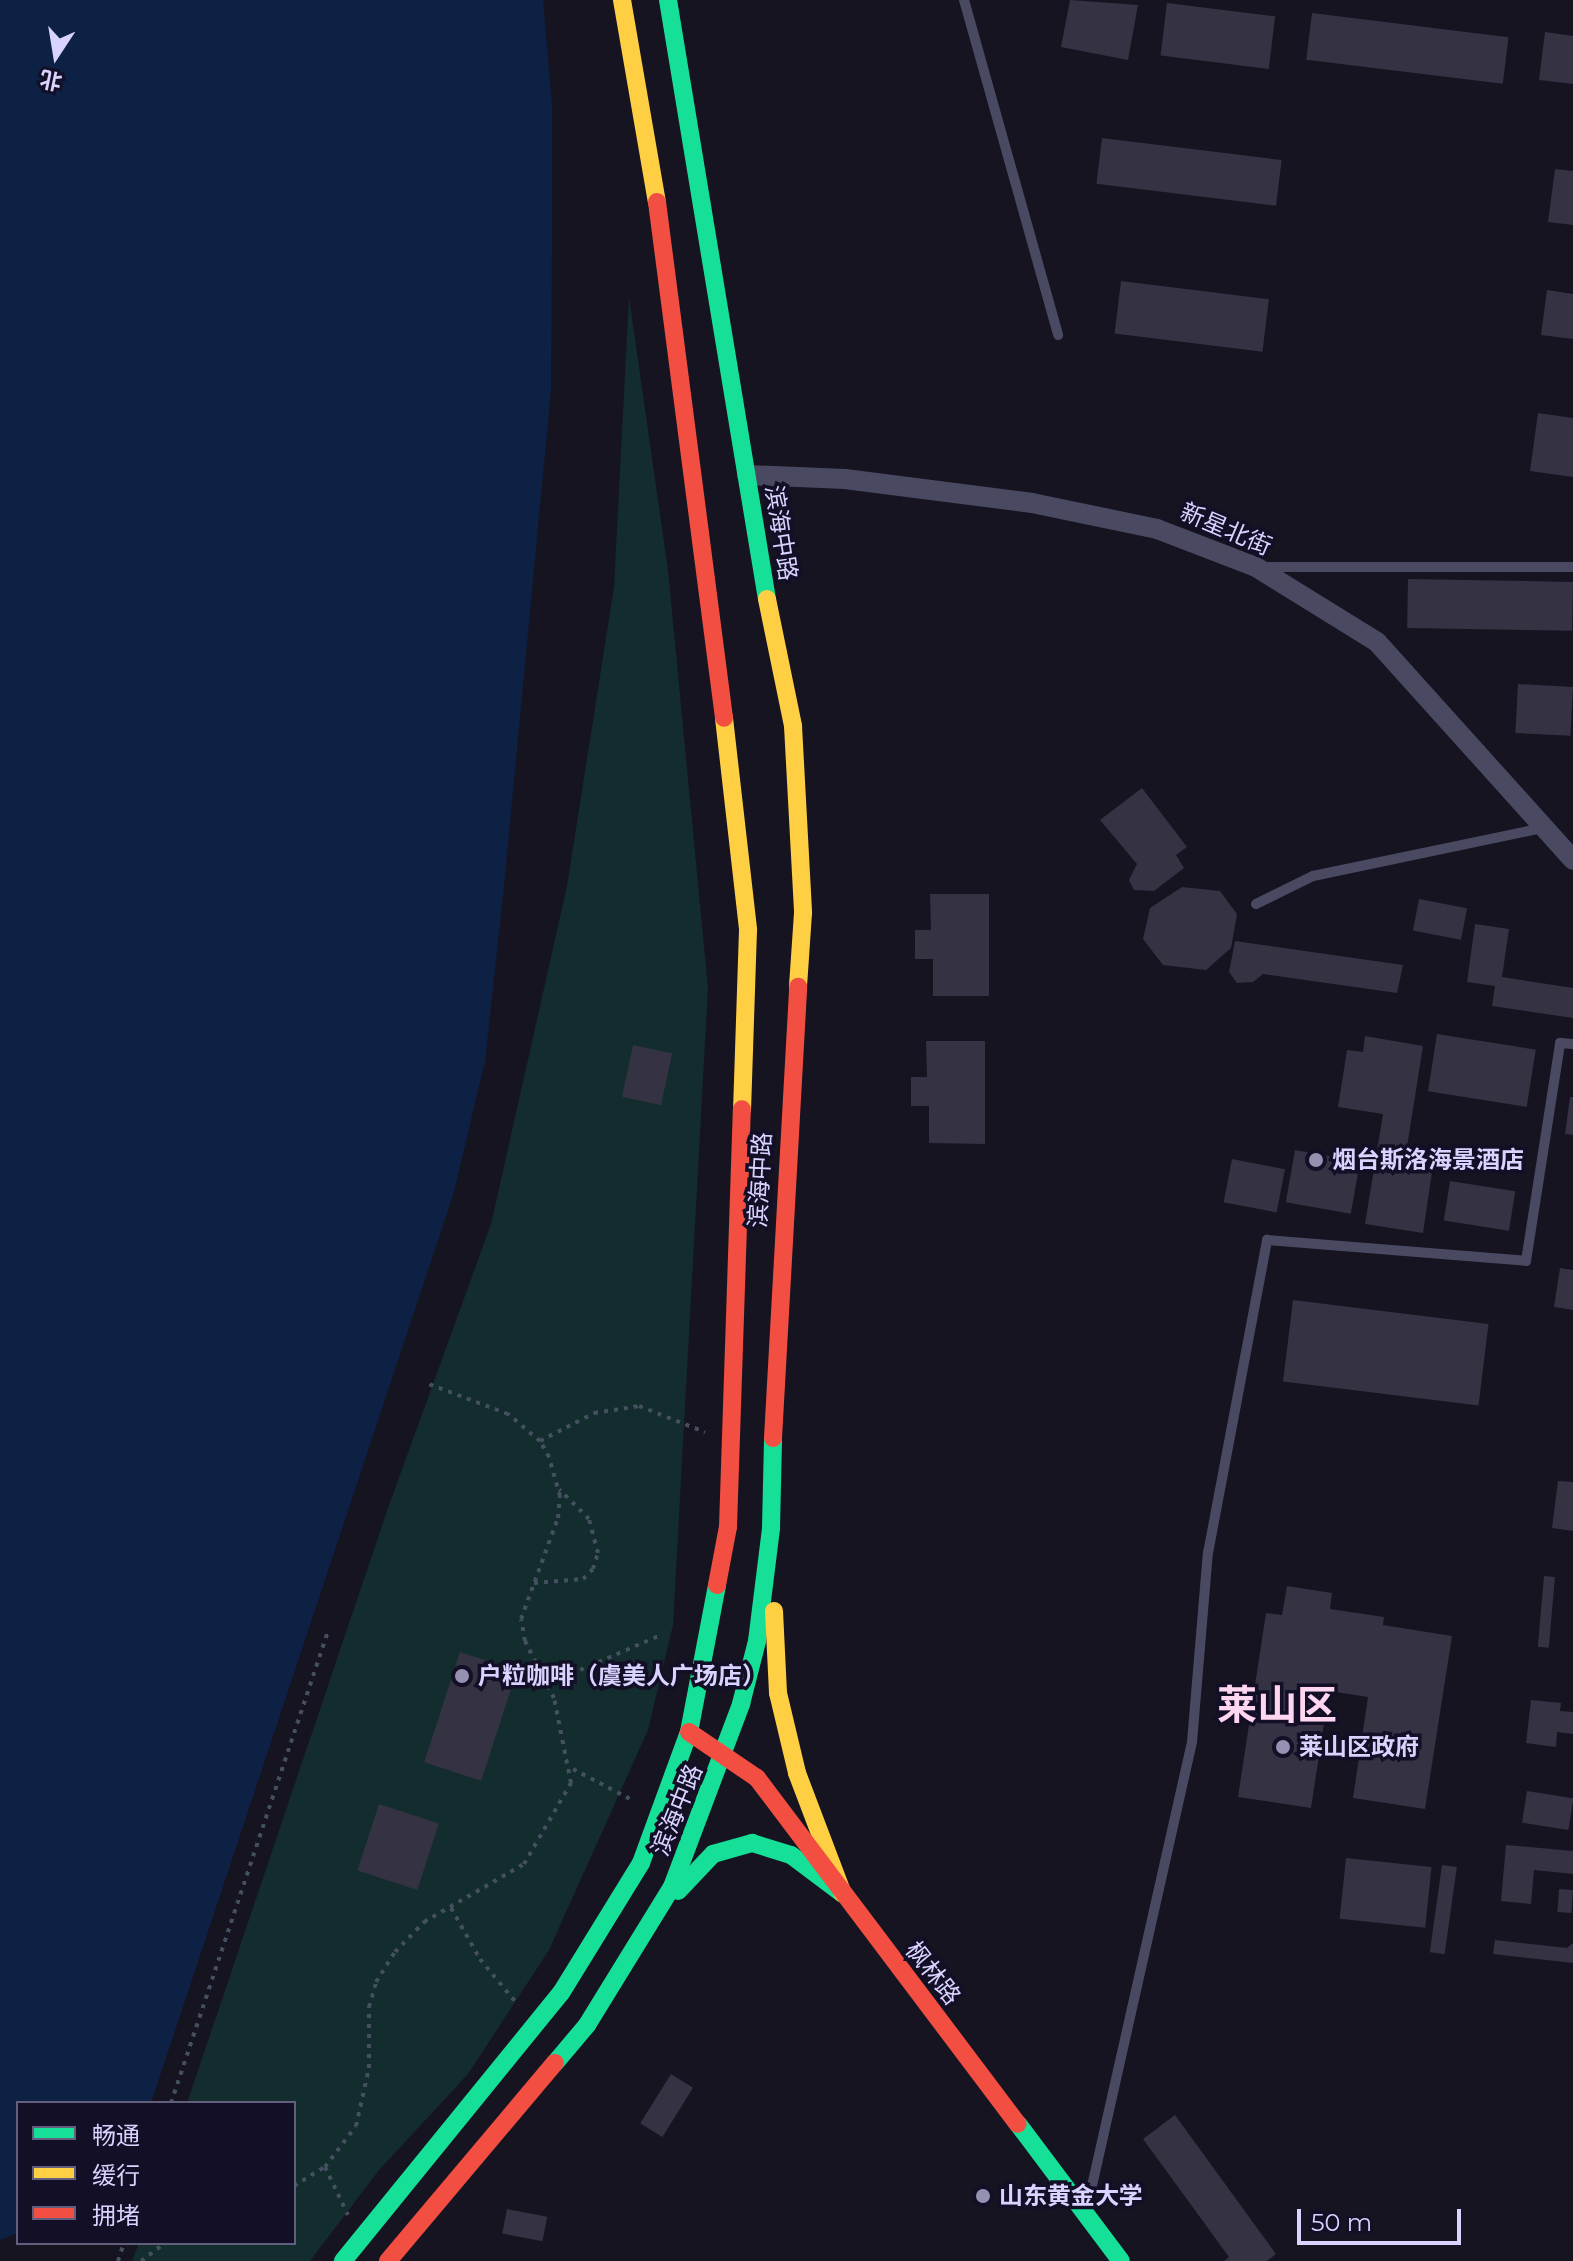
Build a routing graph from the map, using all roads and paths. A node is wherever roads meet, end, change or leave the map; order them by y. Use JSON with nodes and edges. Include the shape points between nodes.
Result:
{"nodes":[{"id":1,"x":622,"y":0,"type":"edge"},
{"id":2,"x":668,"y":0,"type":"edge"},
{"id":3,"x":964,"y":0,"type":"edge"},
{"id":4,"x":1058,"y":335,"type":"dead end"},
{"id":5,"x":747,"y":475,"type":"junction"},
{"id":6,"x":1256,"y":567,"type":"junction"},
{"id":7,"x":1573,"y":567,"type":"edge"},
{"id":8,"x":1544,"y":828,"type":"junction"},
{"id":9,"x":1573,"y":860,"type":"edge"},
{"id":10,"x":1256,"y":904,"type":"dead end"},
{"id":11,"x":1573,"y":1044,"type":"edge"},
{"id":12,"x":426,"y":1383,"type":"dead end"},
{"id":13,"x":711,"y":1435,"type":"dead end"},
{"id":14,"x":540,"y":1441,"type":"junction"},
{"id":15,"x":557,"y":1487,"type":"junction"},
{"id":16,"x":771,"y":1528,"type":"junction"},
{"id":17,"x":533,"y":1583,"type":"junction"},
{"id":18,"x":327,"y":1633,"type":"dead end"},
{"id":19,"x":663,"y":1634,"type":"dead end"},
{"id":20,"x":542,"y":1674,"type":"junction"},
{"id":21,"x":689,"y":1732,"type":"junction"},
{"id":22,"x":725,"y":1756,"type":"junction"},
{"id":23,"x":573,"y":1769,"type":"junction"},
{"id":24,"x":630,"y":1799,"type":"dead end"},
{"id":25,"x":843,"y":1894,"type":"junction"},
{"id":26,"x":451,"y":1908,"type":"junction"},
{"id":27,"x":637,"y":1950,"type":"junction"},
{"id":28,"x":520,"y":2007,"type":"dead end"},
{"id":29,"x":172,"y":2101,"type":"edge"},
{"id":30,"x":325,"y":2167,"type":"junction"},
{"id":31,"x":296,"y":2185,"type":"edge"},
{"id":32,"x":1086,"y":2210,"type":"junction"},
{"id":33,"x":349,"y":2217,"type":"dead end"},
{"id":34,"x":162,"y":2245,"type":"edge"},
{"id":35,"x":141,"y":2261,"type":"edge"},
{"id":36,"x":343,"y":2261,"type":"edge"},
{"id":37,"x":388,"y":2261,"type":"edge"},
{"id":38,"x":1121,"y":2261,"type":"edge"}],
"edges":[{"from":1,"to":21,"type":"main road","name":"滨海中路","via":[[661,223],[696,478],[748,930],[728,1527]]},
{"from":2,"to":5,"type":"main road","name":"滨海中路"},
{"from":3,"to":4,"type":"lane"},
{"from":5,"to":6,"type":"street","name":"新星北街","via":[[845,479],[1032,503],[1157,529]]},
{"from":5,"to":16,"type":"main road","name":"滨海中路","via":[[793,726],[803,913],[775,1336]]},
{"from":6,"to":7,"type":"lane"},
{"from":6,"to":8,"type":"street","name":"新星北街","via":[[1377,642]]},
{"from":8,"to":9,"type":"street","name":"新星北街"},
{"from":8,"to":10,"type":"lane","via":[[1313,876]]},
{"from":11,"to":32,"type":"lane","via":[[1560,1043],[1526,1261],[1267,1240],[1208,1553],[1192,1742]]},
{"from":12,"to":14,"type":"path","via":[[508,1414]]},
{"from":13,"to":14,"type":"path","via":[[639,1406],[594,1413]]},
{"from":14,"to":15,"type":"path"},
{"from":15,"to":17,"type":"path","via":[[558,1518]]},
{"from":15,"to":17,"type":"path","via":[[589,1519],[598,1553],[583,1579]]},
{"from":16,"to":22,"type":"main road","name":"滨海中路","via":[[757,1641]]},
{"from":16,"to":25,"type":"main road","via":[[778,1693],[797,1773]]},
{"from":17,"to":20,"type":"path","via":[[521,1619]]},
{"from":18,"to":29,"type":"path"},
{"from":19,"to":20,"type":"path","via":[[580,1670]]},
{"from":20,"to":23,"type":"path"},
{"from":21,"to":22,"type":"main road","name":"枫林路"},
{"from":21,"to":36,"type":"main road","name":"滨海中路","via":[[641,1863],[600,1934],[561,1993]]},
{"from":22,"to":25,"type":"main road","name":"枫林路","via":[[757,1778]]},
{"from":22,"to":27,"type":"main road","name":"滨海中路","via":[[672,1887]]},
{"from":23,"to":24,"type":"path"},
{"from":23,"to":26,"type":"path","via":[[566,1796],[524,1864]]},
{"from":25,"to":27,"type":"main road","via":[[791,1855],[752,1843],[734,1844],[713,1854],[682,1885]]},
{"from":25,"to":32,"type":"main road","name":"枫林路"},
{"from":26,"to":28,"type":"path","via":[[502,1991]]},
{"from":26,"to":30,"type":"path","via":[[424,1922],[376,1982],[369,2007],[365,2107]]},
{"from":27,"to":37,"type":"main road","name":"滨海中路","via":[[587,2025]]},
{"from":30,"to":31,"type":"path"},
{"from":30,"to":33,"type":"path"},
{"from":32,"to":38,"type":"main road","name":"枫林路"},
{"from":34,"to":35,"type":"path"}]}
